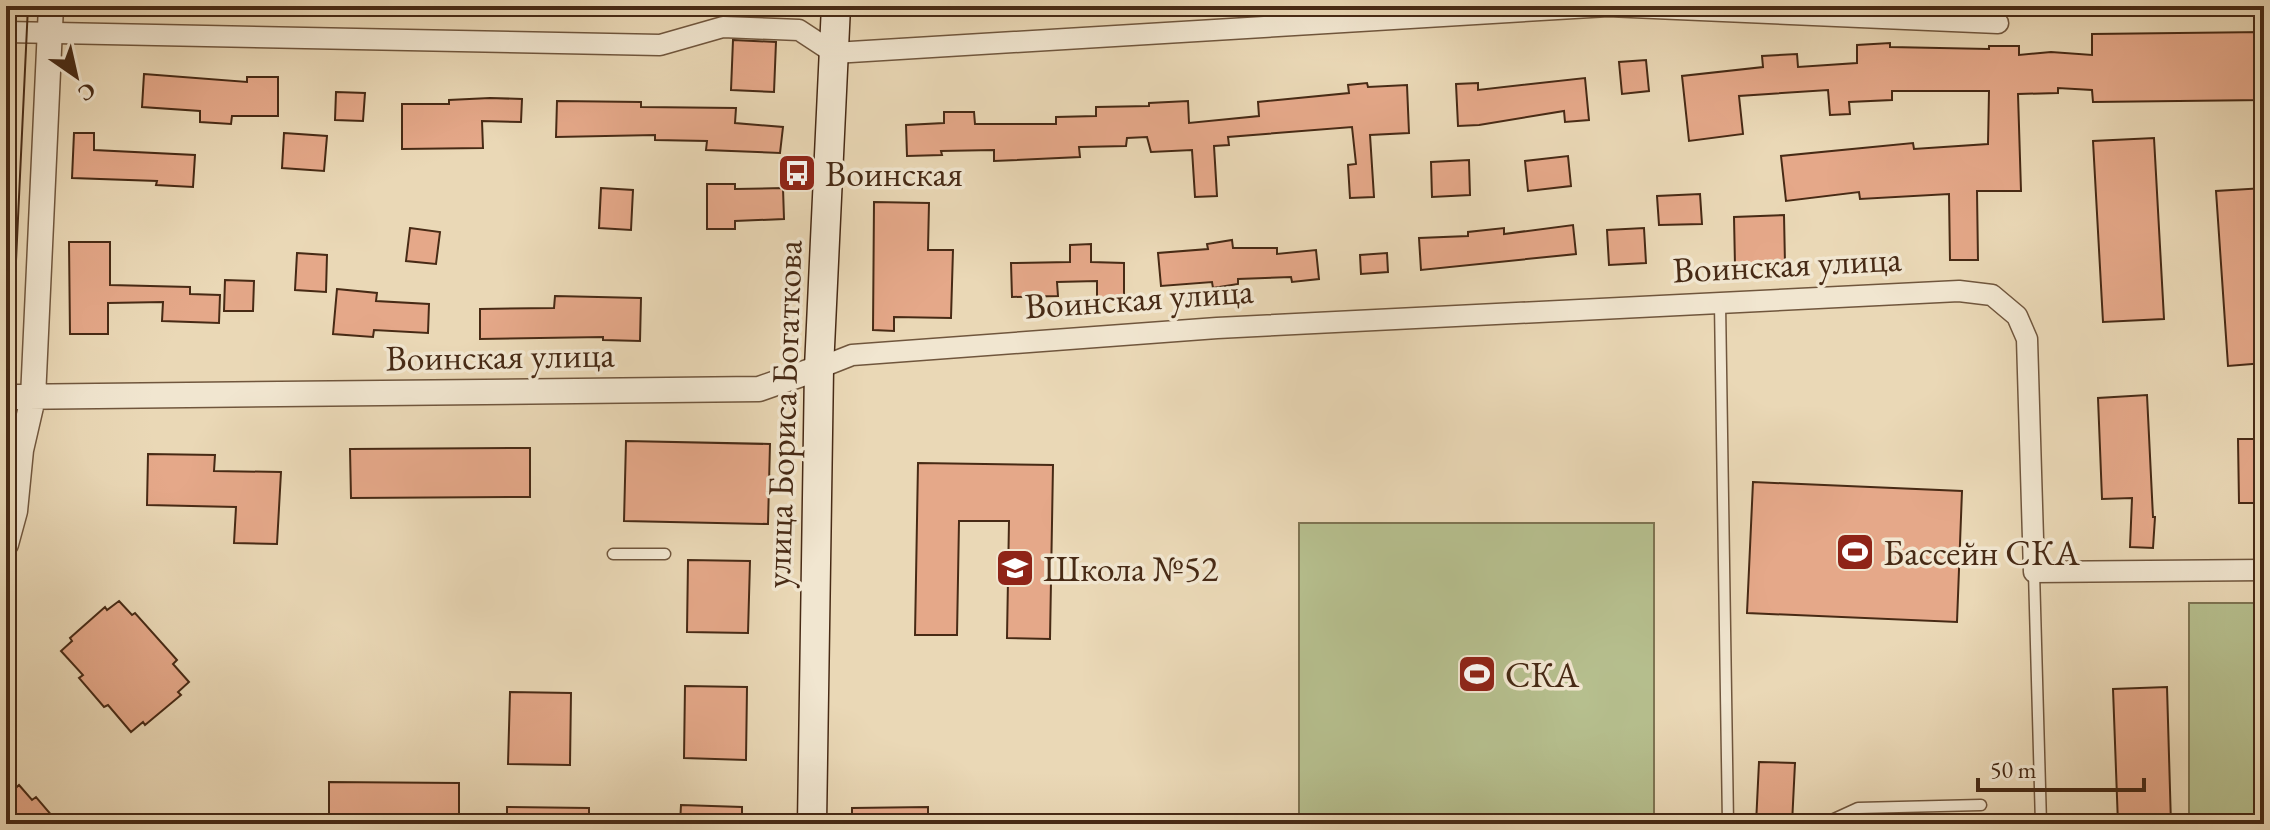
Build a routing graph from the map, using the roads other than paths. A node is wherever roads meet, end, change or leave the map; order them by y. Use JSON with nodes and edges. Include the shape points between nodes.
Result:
{"nodes":[{"id":1,"x":51,"y":6,"type":"edge"},
{"id":2,"x":836,"y":6,"type":"edge"},
{"id":3,"x":1998,"y":23,"type":"dead end"},
{"id":4,"x":6,"y":32,"type":"edge"},
{"id":5,"x":50,"y":32,"type":"junction"},
{"id":6,"x":834,"y":53,"type":"junction"},
{"id":7,"x":1720,"y":303,"type":"junction"},
{"id":8,"x":819,"y":368,"type":"junction"},
{"id":9,"x":6,"y":397,"type":"edge"},
{"id":10,"x":33,"y":398,"type":"junction"},
{"id":11,"x":6,"y":544,"type":"edge"},
{"id":12,"x":613,"y":554,"type":"dead end"},
{"id":13,"x":665,"y":554,"type":"dead end"},
{"id":14,"x":2264,"y":570,"type":"edge"},
{"id":15,"x":2034,"y":572,"type":"junction"},
{"id":16,"x":1981,"y":805,"type":"dead end"},
{"id":17,"x":812,"y":824,"type":"edge"},
{"id":18,"x":1728,"y":824,"type":"edge"},
{"id":19,"x":1823,"y":824,"type":"edge"},
{"id":20,"x":2041,"y":824,"type":"edge"}],
"edges":[{"from":1,"to":5,"type":"street"},
{"from":2,"to":6,"type":"main road","name":"улица Бориса Богаткова"},
{"from":3,"to":6,"type":"street","via":[[1608,6]]},
{"from":4,"to":5,"type":"street"},
{"from":5,"to":6,"type":"street","via":[[660,45],[723,27],[799,30]]},
{"from":5,"to":10,"type":"street"},
{"from":6,"to":8,"type":"main road","name":"улица Бориса Богаткова"},
{"from":7,"to":8,"type":"street","name":"Воинская улица","via":[[1185,330],[852,355]]},
{"from":7,"to":15,"type":"street","name":"Воинская улица","via":[[1959,291],[1992,295],[2017,316],[2027,339]]},
{"from":7,"to":18,"type":"lane"},
{"from":8,"to":10,"type":"street","name":"Воинская улица","via":[[759,389]]},
{"from":8,"to":17,"type":"main road","name":"улица Бориса Богаткова"},
{"from":9,"to":10,"type":"street","name":"Воинская улица"},
{"from":10,"to":11,"type":"street"},
{"from":12,"to":13,"type":"lane"},
{"from":14,"to":15,"type":"street"},
{"from":15,"to":20,"type":"lane"},
{"from":16,"to":19,"type":"lane","via":[[1858,808]]}]}
